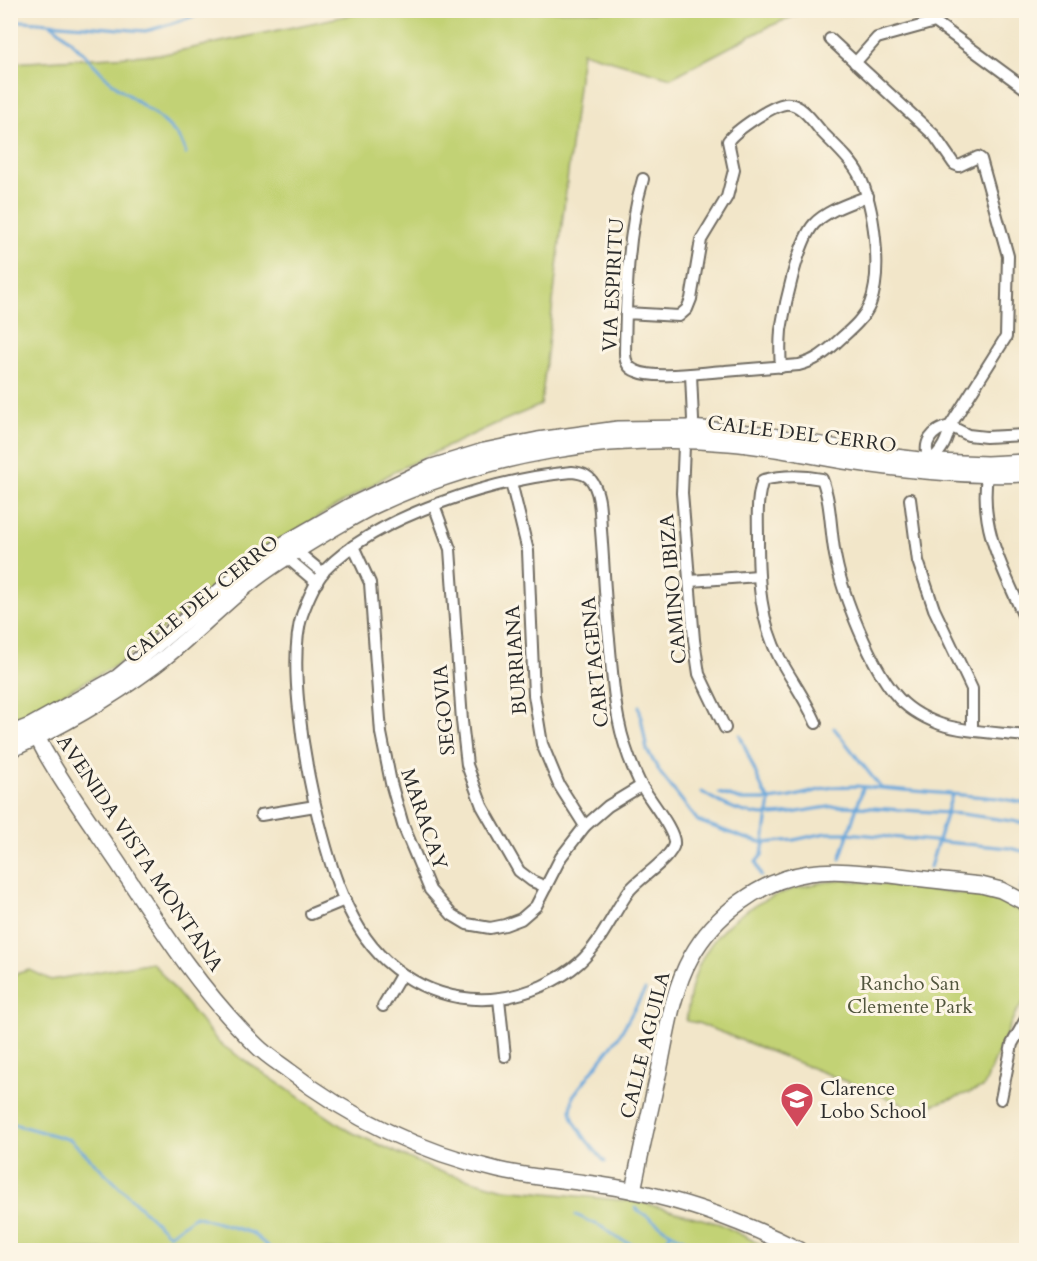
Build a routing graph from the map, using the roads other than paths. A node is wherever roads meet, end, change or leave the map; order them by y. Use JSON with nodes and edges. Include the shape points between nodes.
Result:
{"nodes":[{"id":1,"x":830,"y":39,"type":"dead end"},
{"id":2,"x":855,"y":63,"type":"junction"},
{"id":3,"x":1026,"y":89,"type":"edge"},
{"id":4,"x":643,"y":179,"type":"dead end"},
{"id":5,"x":868,"y":196,"type":"junction"},
{"id":6,"x":626,"y":313,"type":"junction"},
{"id":7,"x":781,"y":367,"type":"junction"},
{"id":8,"x":691,"y":374,"type":"junction"},
{"id":9,"x":950,"y":426,"type":"junction"},
{"id":10,"x":688,"y":435,"type":"junction"},
{"id":11,"x":1026,"y":435,"type":"edge"},
{"id":12,"x":1026,"y":462,"type":"edge"},
{"id":13,"x":929,"y":466,"type":"junction"},
{"id":14,"x":987,"y":470,"type":"junction"},
{"id":15,"x":1026,"y":474,"type":"edge"},
{"id":16,"x":511,"y":482,"type":"junction"},
{"id":17,"x":910,"y":499,"type":"dead end"},
{"id":18,"x":434,"y":505,"type":"junction"},
{"id":19,"x":353,"y":546,"type":"junction"},
{"id":20,"x":288,"y":548,"type":"junction"},
{"id":21,"x":758,"y":576,"type":"junction"},
{"id":22,"x":320,"y":578,"type":"junction"},
{"id":23,"x":690,"y":581,"type":"junction"},
{"id":24,"x":1026,"y":622,"type":"edge"},
{"id":25,"x":816,"y":723,"type":"dead end"},
{"id":26,"x":725,"y":728,"type":"dead end"},
{"id":27,"x":972,"y":730,"type":"junction"},
{"id":28,"x":34,"y":732,"type":"junction"},
{"id":29,"x":10,"y":734,"type":"edge"},
{"id":30,"x":1026,"y":736,"type":"edge"},
{"id":31,"x":10,"y":750,"type":"edge"},
{"id":32,"x":641,"y":786,"type":"junction"},
{"id":33,"x":315,"y":806,"type":"junction"},
{"id":34,"x":261,"y":815,"type":"dead end"},
{"id":35,"x":585,"y":826,"type":"junction"},
{"id":36,"x":546,"y":887,"type":"junction"},
{"id":37,"x":345,"y":900,"type":"junction"},
{"id":38,"x":1026,"y":903,"type":"edge"},
{"id":39,"x":311,"y":914,"type":"dead end"},
{"id":40,"x":402,"y":975,"type":"junction"},
{"id":41,"x":499,"y":999,"type":"junction"},
{"id":42,"x":382,"y":1006,"type":"dead end"},
{"id":43,"x":1026,"y":1019,"type":"edge"},
{"id":44,"x":506,"y":1056,"type":"dead end"},
{"id":45,"x":1001,"y":1099,"type":"dead end"},
{"id":46,"x":633,"y":1191,"type":"junction"},
{"id":47,"x":799,"y":1251,"type":"edge"}],
"edges":[{"from":1,"to":2,"type":"street"},
{"from":2,"to":3,"type":"street","via":[[878,38],[935,22]]},
{"from":2,"to":9,"type":"street","via":[[934,135],[954,164],[959,166],[980,158],[1008,256],[1006,337]]},
{"from":4,"to":6,"type":"street","name":"VIA ESPIRITU","via":[[636,204]]},
{"from":5,"to":6,"type":"street","via":[[858,172],[808,117],[796,106],[784,104],[749,122],[728,141],[734,170],[727,197],[700,240],[687,309],[679,316]]},
{"from":5,"to":7,"type":"street","via":[[815,222],[807,234],[781,331]]},
{"from":5,"to":7,"type":"street","via":[[877,273],[870,305],[822,356]]},
{"from":6,"to":8,"type":"street","name":"VIA ESPIRITU","via":[[625,357],[632,368],[648,374]]},
{"from":7,"to":8,"type":"street"},
{"from":8,"to":10,"type":"street","name":"CAMINO IBIZA","via":[[693,420]]},
{"from":9,"to":11,"type":"street","via":[[968,435]]},
{"from":9,"to":13,"type":"street","via":[[948,437]]},
{"from":9,"to":13,"type":"street","via":[[931,435]]},
{"from":10,"to":13,"type":"street","name":"CALLE DEL CERRO","via":[[842,461]]},
{"from":10,"to":20,"type":"street","name":"CALLE DEL CERRO","via":[[488,463],[376,505]]},
{"from":10,"to":23,"type":"street","name":"CAMINO IBIZA","via":[[682,493]]},
{"from":12,"to":14,"type":"street","name":"CALLE DEL CERRO"},
{"from":13,"to":14,"type":"street","name":"CALLE DEL CERRO"},
{"from":14,"to":15,"type":"street","name":"CALLE DEL CERRO"},
{"from":14,"to":24,"type":"street","via":[[985,503],[997,559]]},
{"from":16,"to":18,"type":"street"},
{"from":16,"to":32,"type":"street","name":"CARTAGENA","via":[[544,474],[582,473],[594,485],[618,723]]},
{"from":16,"to":35,"type":"street","name":"BURRIANA","via":[[528,551],[534,695],[542,744],[559,786]]},
{"from":17,"to":27,"type":"street","via":[[918,561],[972,689]]},
{"from":18,"to":19,"type":"street","via":[[380,528]]},
{"from":18,"to":36,"type":"street","name":"SEGOVIA","via":[[450,549],[467,765],[482,806],[519,871]]},
{"from":19,"to":22,"type":"street"},
{"from":19,"to":36,"type":"street","name":"MARACAY","via":[[370,583],[381,733],[391,783],[430,890],[452,915],[467,924],[490,928],[521,919],[536,906]]},
{"from":20,"to":22,"type":"street","via":[[291,561]]},
{"from":20,"to":28,"type":"street","name":"CALLE DEL CERRO","via":[[157,664],[119,691]]},
{"from":21,"to":23,"type":"street"},
{"from":21,"to":25,"type":"street","via":[[766,624]]},
{"from":21,"to":27,"type":"street","via":[[758,494],[763,480],[779,476],[822,479],[828,493],[838,572],[874,661],[894,694],[912,710],[941,725]]},
{"from":22,"to":33,"type":"street","via":[[301,617],[297,648],[305,755]]},
{"from":23,"to":26,"type":"street","name":"CAMINO IBIZA","via":[[699,674]]},
{"from":27,"to":30,"type":"street"},
{"from":28,"to":29,"type":"street","name":"CALLE DEL CERRO"},
{"from":28,"to":31,"type":"street","name":"CALLE DEL CERRO"},
{"from":28,"to":46,"type":"street","name":"AVENIDA VISTA MONTANA","via":[[167,937],[203,986],[258,1047],[317,1092],[416,1145],[500,1170]]},
{"from":32,"to":35,"type":"street","name":"MARACAY"},
{"from":32,"to":41,"type":"street","name":"CARTAGENA","via":[[671,832],[672,850],[631,889],[579,963],[559,978]]},
{"from":33,"to":34,"type":"street"},
{"from":33,"to":37,"type":"street"},
{"from":35,"to":36,"type":"street","name":"MARACAY","via":[[561,857]]},
{"from":37,"to":39,"type":"street"},
{"from":37,"to":40,"type":"street","via":[[360,932]]},
{"from":38,"to":46,"type":"street","name":"CALLE AGUILA","via":[[981,885],[853,872],[809,873],[786,879],[740,902],[704,938],[682,977]]},
{"from":40,"to":41,"type":"street","via":[[429,989],[465,1000]]},
{"from":40,"to":42,"type":"street"},
{"from":41,"to":44,"type":"street"},
{"from":43,"to":45,"type":"street","via":[[1012,1044]]},
{"from":46,"to":47,"type":"street","name":"AVENIDA VISTA MONTANA","via":[[733,1219]]}]}
